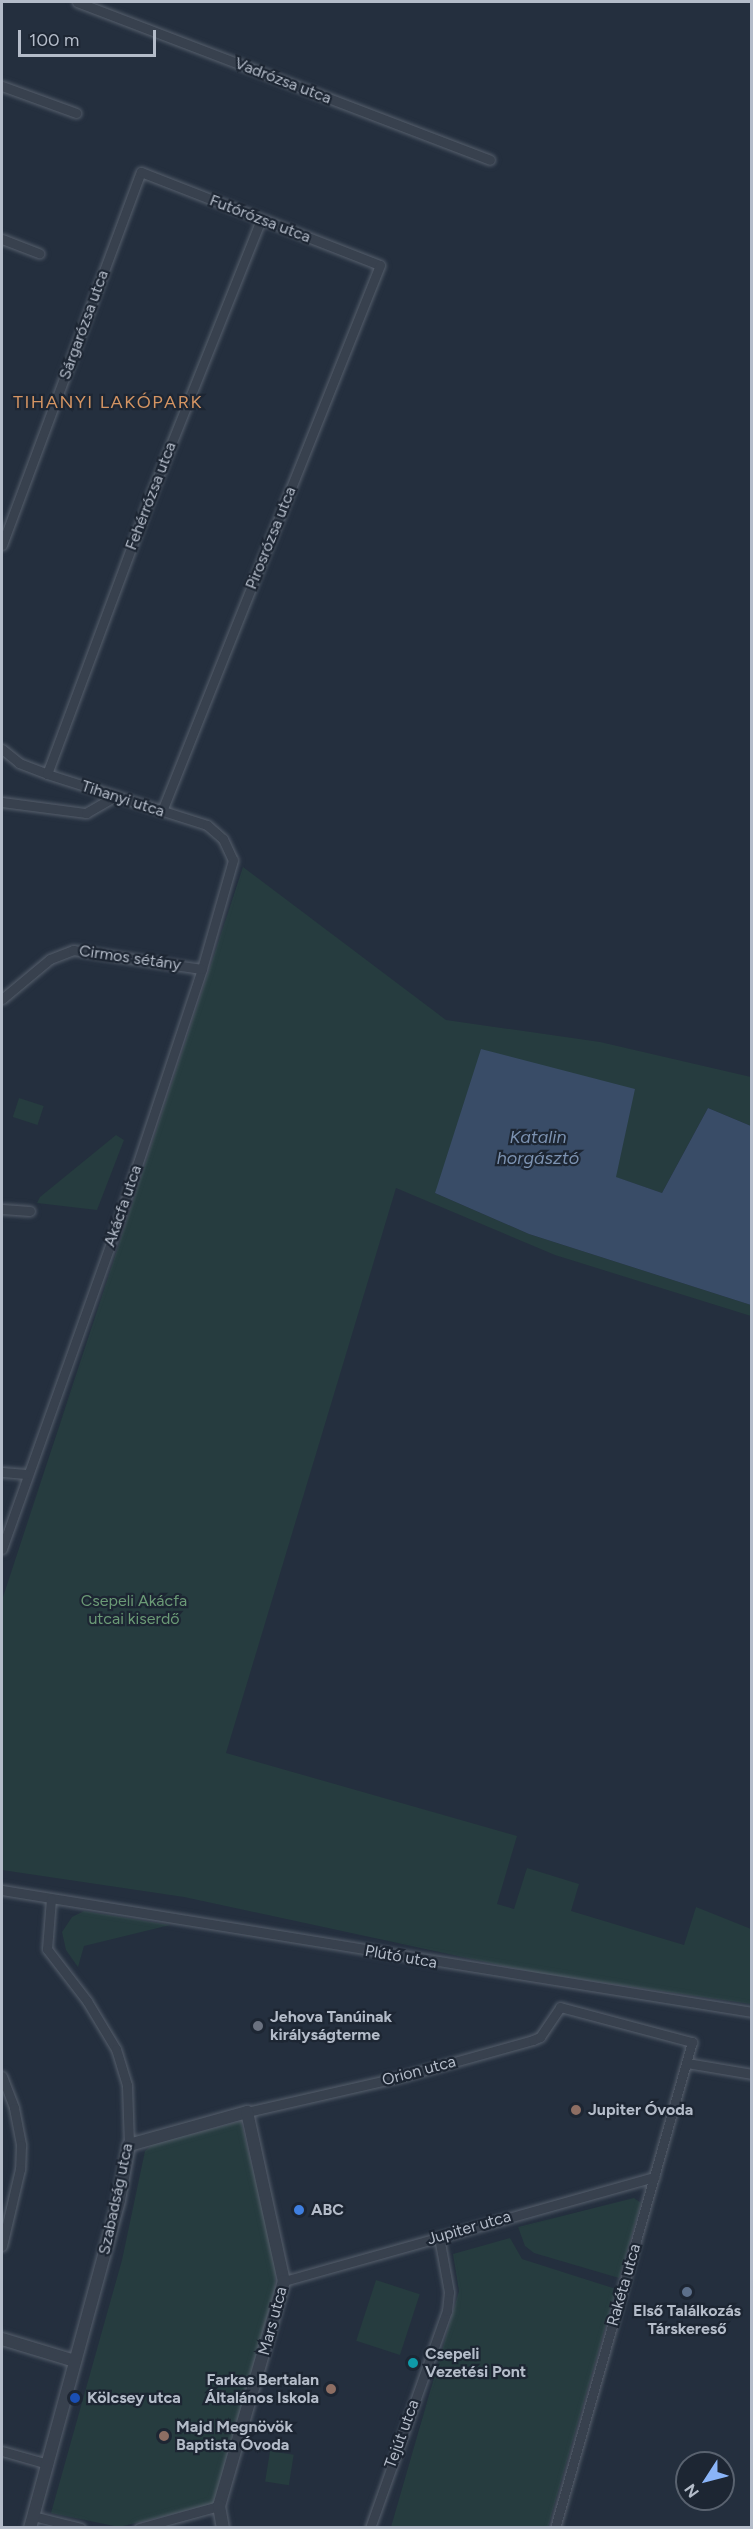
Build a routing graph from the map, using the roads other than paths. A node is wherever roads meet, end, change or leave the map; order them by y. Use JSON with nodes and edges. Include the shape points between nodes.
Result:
{"nodes":[{"id":1,"x":76,"y":2,"type":"edge"},
{"id":2,"x":2,"y":86,"type":"edge"},
{"id":3,"x":76,"y":113,"type":"dead end"},
{"id":4,"x":490,"y":160,"type":"dead end"},
{"id":5,"x":141,"y":172,"type":"joint"},
{"id":6,"x":261,"y":220,"type":"junction"},
{"id":7,"x":2,"y":239,"type":"edge"},
{"id":8,"x":39,"y":253,"type":"dead end"},
{"id":9,"x":380,"y":265,"type":"joint"},
{"id":10,"x":2,"y":545,"type":"edge"},
{"id":11,"x":2,"y":749,"type":"edge"},
{"id":12,"x":47,"y":774,"type":"junction"},
{"id":13,"x":115,"y":796,"type":"junction"},
{"id":14,"x":2,"y":802,"type":"edge"},
{"id":15,"x":162,"y":811,"type":"junction"},
{"id":16,"x":233,"y":860,"type":"joint"},
{"id":17,"x":202,"y":969,"type":"junction"},
{"id":18,"x":2,"y":999,"type":"edge"},
{"id":19,"x":2,"y":1209,"type":"edge"},
{"id":20,"x":30,"y":1211,"type":"dead end"},
{"id":21,"x":2,"y":1472,"type":"edge"},
{"id":22,"x":26,"y":1474,"type":"junction"},
{"id":23,"x":2,"y":1549,"type":"edge"},
{"id":24,"x":2,"y":1890,"type":"edge"},
{"id":25,"x":51,"y":1899,"type":"junction"},
{"id":26,"x":752,"y":2012,"type":"edge"},
{"id":27,"x":692,"y":2043,"type":"joint"},
{"id":28,"x":687,"y":2063,"type":"junction"},
{"id":29,"x":752,"y":2074,"type":"edge"},
{"id":30,"x":2,"y":2076,"type":"edge"},
{"id":31,"x":247,"y":2112,"type":"junction"},
{"id":32,"x":129,"y":2145,"type":"junction"},
{"id":33,"x":655,"y":2176,"type":"junction"},
{"id":34,"x":439,"y":2237,"type":"junction"},
{"id":35,"x":2,"y":2246,"type":"edge"},
{"id":36,"x":284,"y":2281,"type":"junction"},
{"id":37,"x":2,"y":2339,"type":"edge"},
{"id":38,"x":75,"y":2361,"type":"junction"},
{"id":39,"x":2,"y":2451,"type":"edge"},
{"id":40,"x":48,"y":2464,"type":"junction"},
{"id":41,"x":219,"y":2506,"type":"junction"},
{"id":42,"x":31,"y":2522,"type":"edge"},
{"id":43,"x":81,"y":2528,"type":"edge"},
{"id":44,"x":139,"y":2528,"type":"edge"},
{"id":45,"x":223,"y":2528,"type":"edge"},
{"id":46,"x":370,"y":2528,"type":"edge"},
{"id":47,"x":555,"y":2528,"type":"edge"}],
"edges":[{"from":1,"to":4,"type":"street","name":"Vadrózsa utca"},
{"from":2,"to":3,"type":"street"},
{"from":5,"to":6,"type":"street","name":"Futórózsa utca"},
{"from":5,"to":10,"type":"street","name":"Sárgarózsa utca"},
{"from":6,"to":9,"type":"street","name":"Futórózsa utca"},
{"from":6,"to":12,"type":"street","name":"Fehérrózsa utca","via":[[150,497]]},
{"from":7,"to":8,"type":"street"},
{"from":9,"to":15,"type":"street","name":"Pirosrózsa utca"},
{"from":11,"to":12,"type":"street","name":"Tihanyi utca","via":[[19,763]]},
{"from":12,"to":13,"type":"street","name":"Tihanyi utca"},
{"from":13,"to":14,"type":"street","via":[[86,813]]},
{"from":13,"to":15,"type":"street","name":"Tihanyi utca"},
{"from":15,"to":16,"type":"street","name":"Tihanyi utca","via":[[215,830]]},
{"from":16,"to":17,"type":"street","name":"Akácfa utca"},
{"from":17,"to":18,"type":"street","name":"Cirmos sétány","via":[[74,950],[50,959]]},
{"from":17,"to":22,"type":"street","name":"Akácfa utca","via":[[118,1223]]},
{"from":19,"to":20,"type":"street"},
{"from":21,"to":22,"type":"street"},
{"from":22,"to":23,"type":"street","name":"Akácfa utca"},
{"from":24,"to":25,"type":"street"},
{"from":25,"to":26,"type":"street","name":"Plútó utca"},
{"from":25,"to":32,"type":"street","name":"Szabadság utca","via":[[47,1949],[87,2001],[116,2049],[127,2085]]},
{"from":27,"to":28,"type":"street","name":"Rakéta utca"},
{"from":27,"to":31,"type":"street","name":"Orion utca","via":[[560,2007],[540,2037],[533,2040],[404,2076]]},
{"from":28,"to":29,"type":"street"},
{"from":28,"to":33,"type":"street","name":"Rakéta utca"},
{"from":30,"to":35,"type":"street","via":[[21,2145],[20,2169]]},
{"from":31,"to":32,"type":"street","name":"Orion utca"},
{"from":31,"to":36,"type":"street","name":"Mars utca"},
{"from":32,"to":38,"type":"street","name":"Szabadság utca","via":[[119,2200]]},
{"from":33,"to":34,"type":"street","name":"Jupiter utca"},
{"from":33,"to":47,"type":"street","name":"Rakéta utca"},
{"from":34,"to":36,"type":"street","name":"Jupiter utca"},
{"from":34,"to":46,"type":"street","name":"Tejút utca","via":[[449,2292],[447,2311]]},
{"from":36,"to":41,"type":"street","name":"Mars utca"},
{"from":37,"to":38,"type":"street"},
{"from":38,"to":40,"type":"street","name":"Szabadság utca"},
{"from":39,"to":40,"type":"street"},
{"from":40,"to":42,"type":"street","name":"Szabadság utca"},
{"from":41,"to":44,"type":"street"},
{"from":41,"to":45,"type":"street","name":"Mars utca"},
{"from":42,"to":43,"type":"street"}]}
